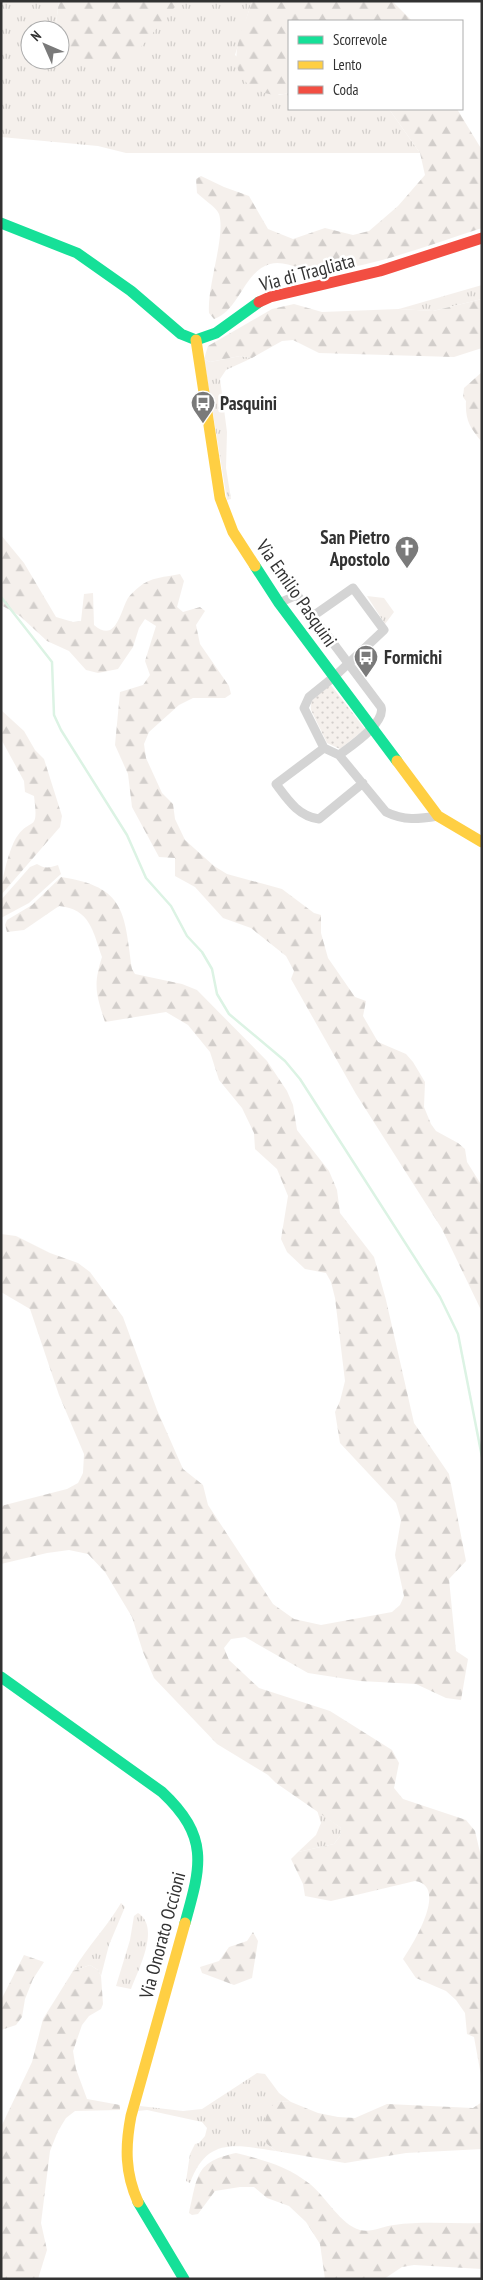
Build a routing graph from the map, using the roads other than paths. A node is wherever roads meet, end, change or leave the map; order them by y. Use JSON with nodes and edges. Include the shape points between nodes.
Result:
{"nodes":[{"id":1,"x":1,"y":223,"type":"edge"},
{"id":2,"x":482,"y":238,"type":"edge"},
{"id":3,"x":196,"y":340,"type":"junction"},
{"id":4,"x":280,"y":603,"type":"junction"},
{"id":5,"x":313,"y":616,"type":"junction"},
{"id":6,"x":349,"y":662,"type":"junction"},
{"id":7,"x":335,"y":676,"type":"junction"},
{"id":8,"x":373,"y":728,"type":"junction"},
{"id":9,"x":324,"y":748,"type":"junction"},
{"id":10,"x":339,"y":755,"type":"junction"},
{"id":11,"x":363,"y":784,"type":"junction"},
{"id":12,"x":438,"y":816,"type":"junction"},
{"id":13,"x":482,"y":842,"type":"edge"},
{"id":14,"x":1,"y":1677,"type":"edge"},
{"id":15,"x":184,"y":2279,"type":"edge"}],
"edges":[{"from":1,"to":3,"type":"street","via":[[77,252],[131,291],[181,334]]},
{"from":2,"to":3,"type":"street","name":"Via di Tragliata","via":[[380,271],[270,297],[253,305],[216,333]]},
{"from":3,"to":4,"type":"street","name":"Via Emilio Pasquini","via":[[225,516]]},
{"from":4,"to":5,"type":"street","via":[[297,595]]},
{"from":4,"to":7,"type":"street","name":"Via Emilio Pasquini"},
{"from":5,"to":6,"type":"street"},
{"from":5,"to":6,"type":"street","via":[[353,588],[384,630]]},
{"from":6,"to":7,"type":"street"},
{"from":6,"to":8,"type":"street","via":[[381,707],[383,713]]},
{"from":7,"to":8,"type":"street","name":"Via Emilio Pasquini"},
{"from":7,"to":9,"type":"street","via":[[309,697],[304,708]]},
{"from":8,"to":10,"type":"street"},
{"from":8,"to":12,"type":"street","name":"Via Emilio Pasquini"},
{"from":9,"to":10,"type":"street"},
{"from":9,"to":11,"type":"street","via":[[276,784],[293,805],[302,813],[319,819]]},
{"from":10,"to":11,"type":"street"},
{"from":11,"to":12,"type":"street","via":[[386,812],[396,817],[412,820]]},
{"from":12,"to":13,"type":"street","name":"Via Emilio Pasquini"},
{"from":14,"to":15,"type":"street","name":"Via Onorato Occioni","via":[[162,1792],[184,1814],[196,1836],[199,1855],[197,1879],[131,2116],[126,2150],[132,2186]]}]}
